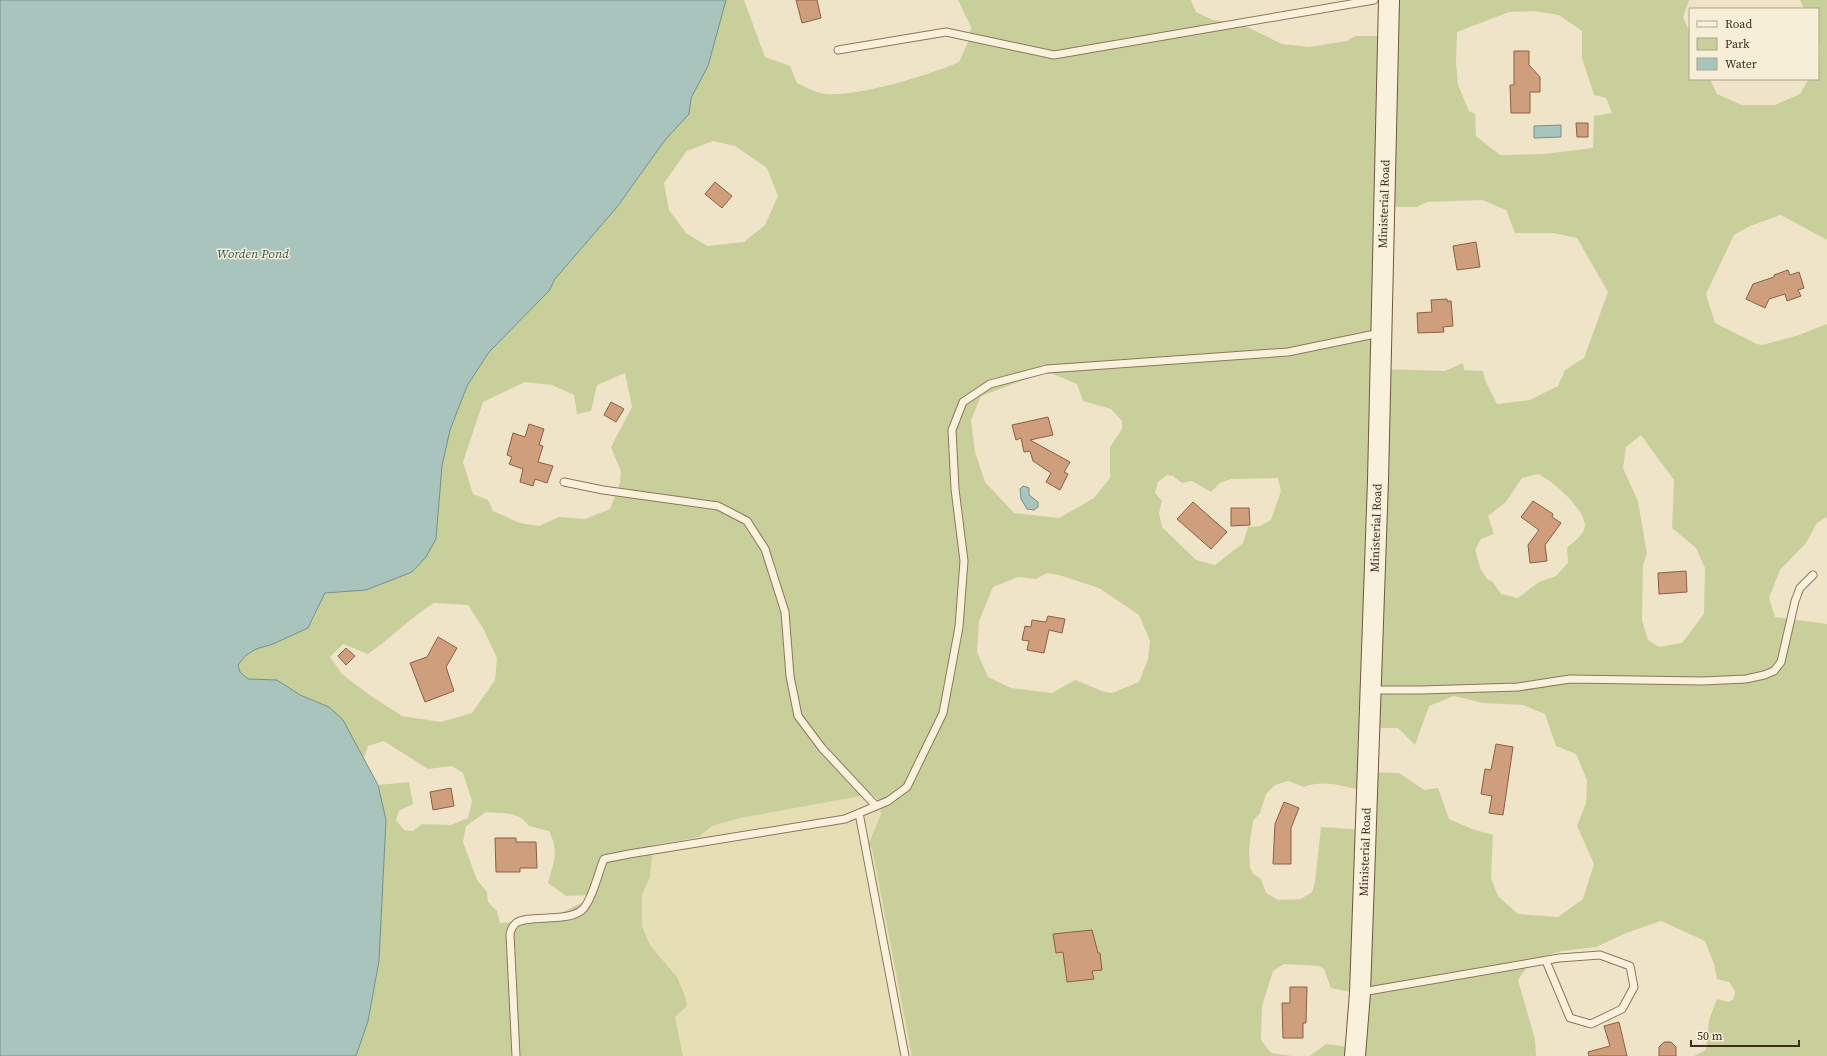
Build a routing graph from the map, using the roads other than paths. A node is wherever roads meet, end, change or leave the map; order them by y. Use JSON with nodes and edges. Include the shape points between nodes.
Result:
{"nodes":[{"id":1,"x":1344,"y":0,"type":"edge"},
{"id":2,"x":1374,"y":0,"type":"edge"},
{"id":3,"x":1389,"y":0,"type":"edge"},
{"id":4,"x":1336,"y":7,"type":"junction"},
{"id":5,"x":838,"y":50,"type":"dead end"},
{"id":6,"x":1381,"y":333,"type":"junction"},
{"id":7,"x":564,"y":482,"type":"dead end"},
{"id":8,"x":1813,"y":575,"type":"dead end"},
{"id":9,"x":1371,"y":690,"type":"junction"},
{"id":10,"x":876,"y":806,"type":"junction"},
{"id":11,"x":860,"y":813,"type":"junction"},
{"id":12,"x":1546,"y":961,"type":"junction"},
{"id":13,"x":1360,"y":993,"type":"junction"},
{"id":14,"x":516,"y":1056,"type":"edge"},
{"id":15,"x":905,"y":1056,"type":"edge"},
{"id":16,"x":1355,"y":1056,"type":"edge"}],
"edges":[{"from":1,"to":4,"type":"lane"},
{"from":2,"to":4,"type":"lane"},
{"from":3,"to":6,"type":"main road","name":"Ministerial Road"},
{"from":4,"to":5,"type":"lane","via":[[1054,56],[946,32]]},
{"from":6,"to":9,"type":"main road","name":"Ministerial Road"},
{"from":6,"to":10,"type":"lane","via":[[1288,352],[1047,368],[990,384],[963,402],[952,430],[955,489],[964,560],[959,626],[943,713],[907,787],[888,801]]},
{"from":7,"to":10,"type":"lane","via":[[718,506],[747,521],[765,549],[785,612],[790,676],[798,716],[822,748]]},
{"from":8,"to":9,"type":"lane","via":[[1800,588],[1795,601],[1781,662],[1774,671],[1764,675],[1746,679],[1703,681],[1570,679],[1518,687]]},
{"from":9,"to":13,"type":"main road","name":"Ministerial Road"},
{"from":10,"to":11,"type":"lane"},
{"from":11,"to":14,"type":"lane","via":[[845,819],[604,859],[588,902],[582,910],[574,915],[520,921],[512,928],[510,934]]},
{"from":11,"to":15,"type":"lane"},
{"from":12,"to":12,"type":"lane","via":[[1570,1018],[1591,1024],[1622,1009],[1634,987],[1630,966],[1600,955]]},
{"from":12,"to":13,"type":"lane"},
{"from":13,"to":16,"type":"main road","name":"Ministerial Road"}]}
